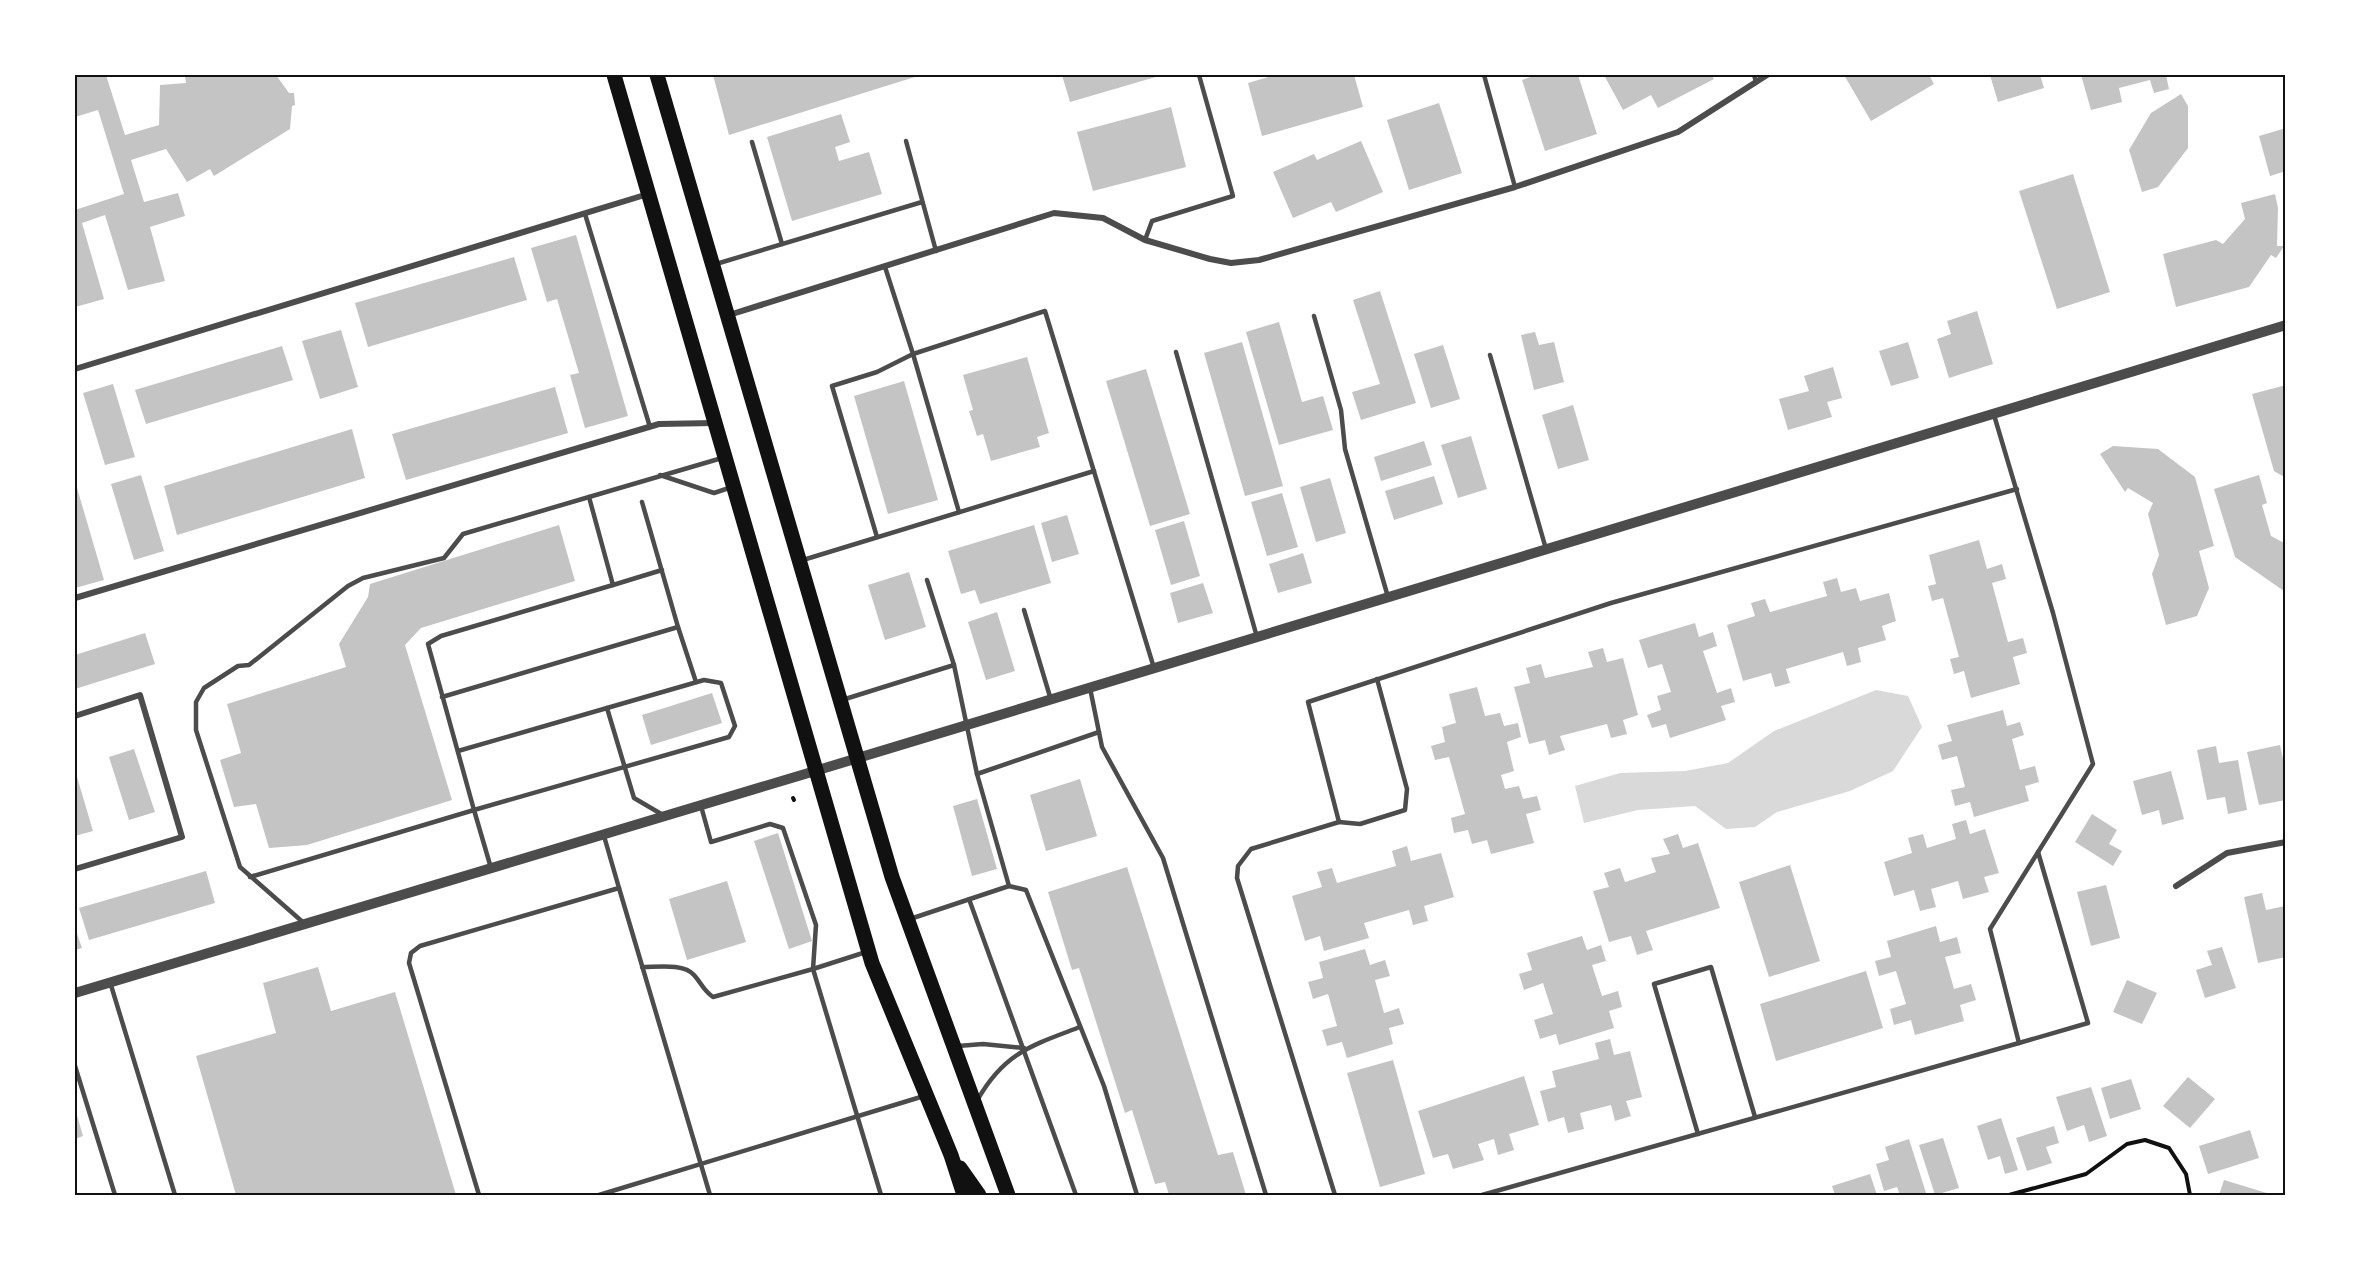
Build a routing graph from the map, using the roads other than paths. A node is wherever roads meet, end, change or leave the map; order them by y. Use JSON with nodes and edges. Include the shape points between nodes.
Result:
{"nodes":[{"id":1,"x":614,"y":75,"type":"edge"},
{"id":2,"x":657,"y":75,"type":"edge"},
{"id":3,"x":1200,"y":75,"type":"edge"},
{"id":4,"x":1484,"y":75,"type":"edge"},
{"id":5,"x":1767,"y":75,"type":"edge"},
{"id":6,"x":1755,"y":79,"type":"edge"},
{"id":7,"x":906,"y":141,"type":"dead end"},
{"id":8,"x":752,"y":142,"type":"dead end"},
{"id":9,"x":1515,"y":187,"type":"junction"},
{"id":10,"x":649,"y":194,"type":"junction"},
{"id":11,"x":922,"y":202,"type":"junction"},
{"id":12,"x":585,"y":214,"type":"junction"},
{"id":13,"x":1145,"y":240,"type":"junction"},
{"id":14,"x":782,"y":244,"type":"junction"},
{"id":15,"x":936,"y":251,"type":"junction"},
{"id":16,"x":713,"y":264,"type":"junction"},
{"id":17,"x":885,"y":267,"type":"junction"},
{"id":18,"x":729,"y":315,"type":"junction"},
{"id":19,"x":1314,"y":316,"type":"dead end"},
{"id":20,"x":2286,"y":324,"type":"edge"},
{"id":21,"x":1176,"y":352,"type":"dead end"},
{"id":22,"x":913,"y":354,"type":"junction"},
{"id":23,"x":1490,"y":355,"type":"dead end"},
{"id":24,"x":75,"y":369,"type":"edge"},
{"id":25,"x":1994,"y":413,"type":"junction"},
{"id":26,"x":715,"y":423,"type":"junction"},
{"id":27,"x":650,"y":427,"type":"junction"},
{"id":28,"x":725,"y":457,"type":"junction"},
{"id":29,"x":1094,"y":471,"type":"junction"},
{"id":30,"x":660,"y":475,"type":"junction"},
{"id":31,"x":734,"y":487,"type":"junction"},
{"id":32,"x":2016,"y":489,"type":"junction"},
{"id":33,"x":589,"y":497,"type":"junction"},
{"id":34,"x":642,"y":502,"type":"dead end"},
{"id":35,"x":959,"y":512,"type":"junction"},
{"id":36,"x":877,"y":537,"type":"junction"},
{"id":37,"x":1546,"y":549,"type":"junction"},
{"id":38,"x":801,"y":561,"type":"junction"},
{"id":39,"x":662,"y":570,"type":"junction"},
{"id":40,"x":927,"y":580,"type":"dead end"},
{"id":41,"x":613,"y":585,"type":"junction"},
{"id":42,"x":1388,"y":597,"type":"junction"},
{"id":43,"x":75,"y":598,"type":"edge"},
{"id":44,"x":1024,"y":610,"type":"dead end"},
{"id":45,"x":678,"y":627,"type":"junction"},
{"id":46,"x":1257,"y":637,"type":"junction"},
{"id":47,"x":954,"y":665,"type":"junction"},
{"id":48,"x":1154,"y":668,"type":"junction"},
{"id":49,"x":1377,"y":679,"type":"junction"},
{"id":50,"x":696,"y":682,"type":"junction"},
{"id":51,"x":1090,"y":688,"type":"junction"},
{"id":52,"x":442,"y":697,"type":"junction"},
{"id":53,"x":841,"y":700,"type":"junction"},
{"id":54,"x":1051,"y":700,"type":"junction"},
{"id":55,"x":607,"y":708,"type":"junction"},
{"id":56,"x":75,"y":716,"type":"edge"},
{"id":57,"x":968,"y":725,"type":"junction"},
{"id":58,"x":1099,"y":732,"type":"junction"},
{"id":59,"x":458,"y":751,"type":"junction"},
{"id":60,"x":858,"y":758,"type":"junction"},
{"id":61,"x":626,"y":766,"type":"junction"},
{"id":62,"x":815,"y":771,"type":"junction"},
{"id":63,"x":977,"y":774,"type":"junction"},
{"id":64,"x":700,"y":806,"type":"junction"},
{"id":65,"x":474,"y":810,"type":"junction"},
{"id":66,"x":665,"y":816,"type":"junction"},
{"id":67,"x":1339,"y":822,"type":"junction"},
{"id":68,"x":604,"y":834,"type":"junction"},
{"id":69,"x":2286,"y":842,"type":"edge"},
{"id":70,"x":2038,"y":852,"type":"junction"},
{"id":71,"x":491,"y":868,"type":"junction"},
{"id":72,"x":75,"y":869,"type":"edge"},
{"id":73,"x":250,"y":877,"type":"junction"},
{"id":74,"x":1010,"y":886,"type":"junction"},
{"id":75,"x":2176,"y":886,"type":"dead end"},
{"id":76,"x":619,"y":888,"type":"junction"},
{"id":77,"x":969,"y":899,"type":"junction"},
{"id":78,"x":908,"y":920,"type":"junction"},
{"id":79,"x":305,"y":924,"type":"junction"},
{"id":80,"x":869,"y":952,"type":"junction"},
{"id":81,"x":642,"y":967,"type":"junction"},
{"id":82,"x":813,"y":969,"type":"junction"},
{"id":83,"x":110,"y":982,"type":"junction"},
{"id":84,"x":75,"y":993,"type":"edge"},
{"id":85,"x":1080,"y":1027,"type":"junction"},
{"id":86,"x":2019,"y":1043,"type":"junction"},
{"id":87,"x":955,"y":1047,"type":"junction"},
{"id":88,"x":1024,"y":1048,"type":"junction"},
{"id":89,"x":75,"y":1066,"type":"edge"},
{"id":90,"x":926,"y":1095,"type":"junction"},
{"id":91,"x":975,"y":1104,"type":"junction"},
{"id":92,"x":859,"y":1115,"type":"junction"},
{"id":93,"x":1755,"y":1117,"type":"junction"},
{"id":94,"x":1698,"y":1134,"type":"junction"},
{"id":95,"x":951,"y":1155,"type":"junction"},
{"id":96,"x":701,"y":1163,"type":"junction"},
{"id":97,"x":115,"y":1195,"type":"edge"},
{"id":98,"x":175,"y":1195,"type":"edge"},
{"id":99,"x":479,"y":1195,"type":"edge"},
{"id":100,"x":599,"y":1195,"type":"edge"},
{"id":101,"x":710,"y":1195,"type":"edge"},
{"id":102,"x":881,"y":1195,"type":"edge"},
{"id":103,"x":964,"y":1195,"type":"edge"},
{"id":104,"x":979,"y":1195,"type":"edge"},
{"id":105,"x":1008,"y":1195,"type":"edge"},
{"id":106,"x":1076,"y":1195,"type":"edge"},
{"id":107,"x":1137,"y":1195,"type":"edge"},
{"id":108,"x":1266,"y":1195,"type":"edge"},
{"id":109,"x":1335,"y":1195,"type":"edge"},
{"id":110,"x":1482,"y":1195,"type":"edge"}],
"edges":[{"from":1,"to":10,"type":"main road"},
{"from":2,"to":16,"type":"main road"},
{"from":3,"to":13,"type":"lane","via":[[1233,196],[1152,221]]},
{"from":4,"to":9,"type":"lane"},
{"from":5,"to":6,"type":"street"},
{"from":6,"to":9,"type":"street","via":[[1678,132]]},
{"from":7,"to":11,"type":"lane"},
{"from":8,"to":14,"type":"lane"},
{"from":9,"to":13,"type":"street","via":[[1259,260],[1231,263]]},
{"from":10,"to":12,"type":"street"},
{"from":10,"to":26,"type":"main road"},
{"from":11,"to":14,"type":"lane"},
{"from":11,"to":15,"type":"lane"},
{"from":12,"to":24,"type":"street"},
{"from":12,"to":27,"type":"lane"},
{"from":13,"to":15,"type":"street","via":[[1103,218],[1054,213]]},
{"from":14,"to":16,"type":"lane"},
{"from":15,"to":17,"type":"street"},
{"from":16,"to":18,"type":"main road"},
{"from":17,"to":18,"type":"street"},
{"from":17,"to":22,"type":"lane"},
{"from":18,"to":38,"type":"main road"},
{"from":19,"to":42,"type":"lane","via":[[1341,410],[1345,449]]},
{"from":20,"to":25,"type":"street"},
{"from":21,"to":46,"type":"lane"},
{"from":22,"to":29,"type":"lane","via":[[1045,311]]},
{"from":22,"to":35,"type":"lane"},
{"from":22,"to":36,"type":"lane","via":[[877,372],[832,386]]},
{"from":23,"to":37,"type":"lane"},
{"from":25,"to":32,"type":"lane"},
{"from":25,"to":37,"type":"street"},
{"from":26,"to":27,"type":"street","via":[[667,422]]},
{"from":26,"to":28,"type":"main road"},
{"from":27,"to":43,"type":"street"},
{"from":28,"to":30,"type":"lane"},
{"from":28,"to":31,"type":"main road"},
{"from":29,"to":35,"type":"lane"},
{"from":29,"to":48,"type":"lane"},
{"from":30,"to":31,"type":"lane","via":[[714,493]]},
{"from":30,"to":33,"type":"lane"},
{"from":31,"to":62,"type":"main road"},
{"from":32,"to":49,"type":"lane","via":[[1611,603]]},
{"from":32,"to":70,"type":"lane","via":[[2093,764]]},
{"from":33,"to":41,"type":"lane"},
{"from":33,"to":73,"type":"lane","via":[[464,534],[444,558],[363,578],[249,665],[238,666],[204,688],[196,702],[196,730],[240,867]]},
{"from":34,"to":39,"type":"lane"},
{"from":35,"to":36,"type":"lane"},
{"from":36,"to":38,"type":"lane"},
{"from":37,"to":42,"type":"street"},
{"from":38,"to":53,"type":"main road"},
{"from":39,"to":41,"type":"lane"},
{"from":39,"to":45,"type":"lane"},
{"from":40,"to":47,"type":"lane"},
{"from":41,"to":52,"type":"lane","via":[[441,636],[428,644]]},
{"from":42,"to":46,"type":"street"},
{"from":44,"to":54,"type":"lane"},
{"from":45,"to":50,"type":"lane"},
{"from":45,"to":52,"type":"lane"},
{"from":46,"to":48,"type":"street"},
{"from":47,"to":53,"type":"lane"},
{"from":47,"to":57,"type":"lane"},
{"from":48,"to":51,"type":"street"},
{"from":49,"to":67,"type":"lane","via":[[1308,702]]},
{"from":49,"to":67,"type":"lane","via":[[1407,789],[1405,810],[1360,824]]},
{"from":50,"to":55,"type":"lane"},
{"from":50,"to":61,"type":"lane","via":[[722,683],[735,726],[729,737]]},
{"from":51,"to":54,"type":"street"},
{"from":51,"to":58,"type":"lane"},
{"from":52,"to":59,"type":"lane"},
{"from":53,"to":60,"type":"main road"},
{"from":54,"to":57,"type":"street"},
{"from":55,"to":59,"type":"lane"},
{"from":55,"to":61,"type":"lane"},
{"from":56,"to":72,"type":"street","via":[[140,695],[182,837]]},
{"from":57,"to":60,"type":"street"},
{"from":57,"to":63,"type":"lane"},
{"from":58,"to":63,"type":"lane"},
{"from":58,"to":108,"type":"lane","via":[[1102,747],[1163,858]]},
{"from":59,"to":65,"type":"lane"},
{"from":60,"to":62,"type":"street"},
{"from":60,"to":78,"type":"main road"},
{"from":61,"to":65,"type":"lane"},
{"from":61,"to":66,"type":"lane","via":[[634,798]]},
{"from":62,"to":64,"type":"street"},
{"from":62,"to":80,"type":"main road"},
{"from":63,"to":74,"type":"lane"},
{"from":64,"to":66,"type":"street"},
{"from":64,"to":82,"type":"lane","via":[[711,842],[770,824],[783,828],[816,925]]},
{"from":65,"to":71,"type":"lane"},
{"from":65,"to":73,"type":"lane"},
{"from":66,"to":68,"type":"street"},
{"from":67,"to":109,"type":"lane","via":[[1251,849],[1238,866],[1237,878]]},
{"from":68,"to":71,"type":"street"},
{"from":68,"to":76,"type":"lane"},
{"from":69,"to":75,"type":"street","via":[[2227,853]]},
{"from":70,"to":86,"type":"lane","via":[[1990,929]]},
{"from":70,"to":86,"type":"lane","via":[[2088,1023]]},
{"from":71,"to":79,"type":"street"},
{"from":73,"to":79,"type":"lane"},
{"from":74,"to":77,"type":"lane"},
{"from":74,"to":85,"type":"lane","via":[[1026,890]]},
{"from":76,"to":81,"type":"lane"},
{"from":76,"to":99,"type":"lane","via":[[420,946],[411,953],[409,963]]},
{"from":77,"to":78,"type":"lane"},
{"from":77,"to":88,"type":"lane"},
{"from":78,"to":87,"type":"main road"},
{"from":79,"to":83,"type":"street"},
{"from":80,"to":82,"type":"lane"},
{"from":80,"to":90,"type":"main road"},
{"from":81,"to":82,"type":"lane","via":[[677,967],[693,973],[704,991],[713,996]]},
{"from":81,"to":96,"type":"lane"},
{"from":82,"to":92,"type":"lane"},
{"from":83,"to":84,"type":"street"},
{"from":83,"to":98,"type":"lane"},
{"from":85,"to":88,"type":"lane"},
{"from":85,"to":107,"type":"lane","via":[[1104,1086]]},
{"from":86,"to":93,"type":"lane"},
{"from":87,"to":88,"type":"lane","via":[[983,1044]]},
{"from":87,"to":91,"type":"main road"},
{"from":88,"to":91,"type":"lane","via":[[1000,1069]]},
{"from":88,"to":106,"type":"lane"},
{"from":89,"to":97,"type":"lane"},
{"from":90,"to":92,"type":"lane"},
{"from":90,"to":95,"type":"main road"},
{"from":91,"to":105,"type":"main road"},
{"from":92,"to":96,"type":"lane"},
{"from":92,"to":102,"type":"lane"},
{"from":93,"to":94,"type":"lane"},
{"from":93,"to":94,"type":"lane","via":[[1711,967],[1654,984]]},
{"from":94,"to":110,"type":"lane"},
{"from":95,"to":103,"type":"main road"},
{"from":95,"to":104,"type":"main road"},
{"from":96,"to":100,"type":"lane"},
{"from":96,"to":101,"type":"lane"}]}
